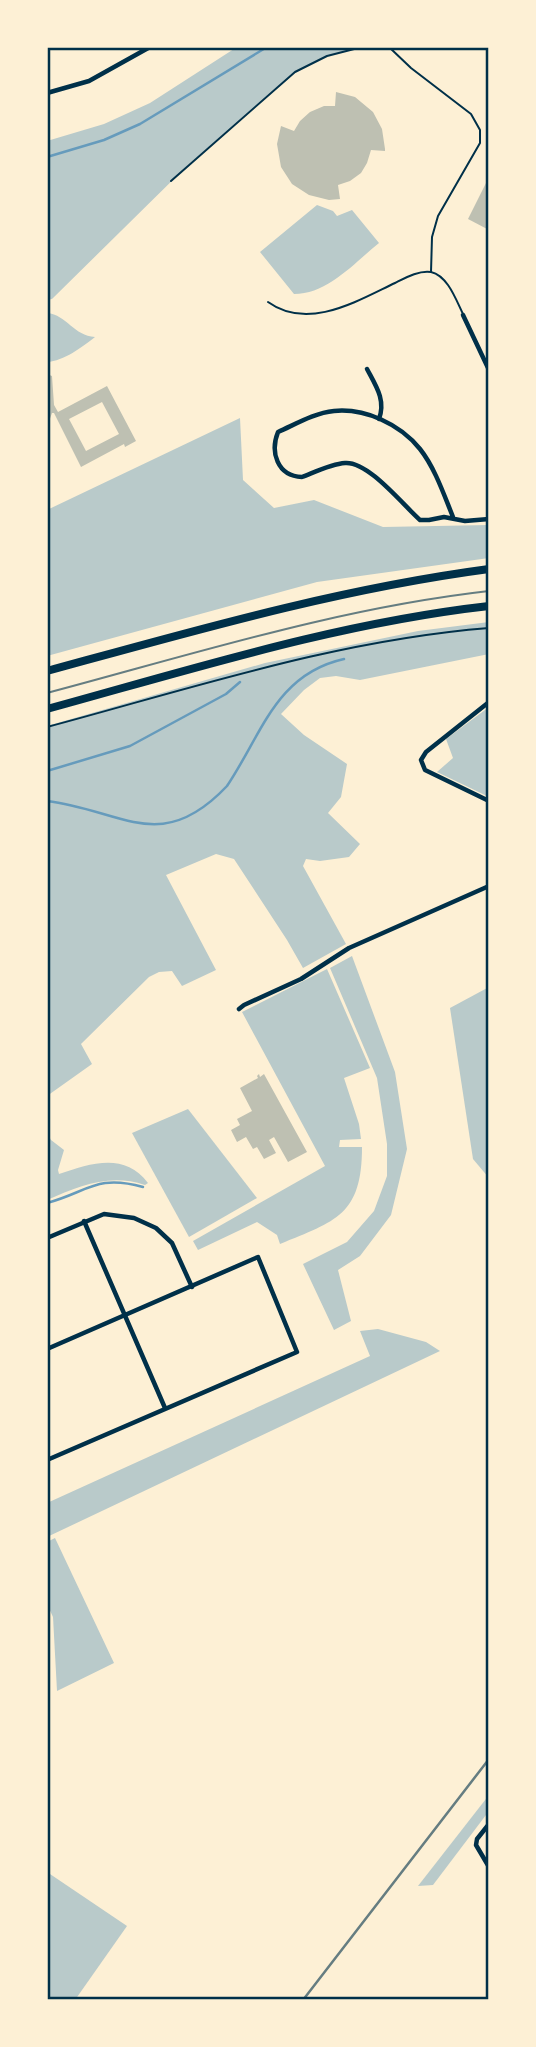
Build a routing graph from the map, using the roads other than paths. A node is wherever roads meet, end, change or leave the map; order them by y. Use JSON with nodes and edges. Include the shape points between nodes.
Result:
{"nodes":[{"id":1,"x":150,"y":47,"type":"edge"},
{"id":2,"x":362,"y":47,"type":"edge"},
{"id":3,"x":388,"y":47,"type":"edge"},
{"id":4,"x":47,"y":93,"type":"edge"},
{"id":5,"x":171,"y":181,"type":"dead end"},
{"id":6,"x":431,"y":272,"type":"junction"},
{"id":7,"x":268,"y":302,"type":"dead end"},
{"id":8,"x":463,"y":315,"type":"joint"},
{"id":9,"x":367,"y":369,"type":"dead end"},
{"id":10,"x":489,"y":370,"type":"edge"},
{"id":11,"x":379,"y":419,"type":"junction"},
{"id":12,"x":453,"y":517,"type":"junction"},
{"id":13,"x":489,"y":519,"type":"edge"},
{"id":14,"x":489,"y":569,"type":"edge"},
{"id":15,"x":489,"y":606,"type":"edge"},
{"id":16,"x":47,"y":671,"type":"edge"},
{"id":17,"x":489,"y":702,"type":"edge"},
{"id":18,"x":47,"y":709,"type":"edge"},
{"id":19,"x":489,"y":801,"type":"edge"},
{"id":20,"x":489,"y":886,"type":"edge"},
{"id":21,"x":239,"y":1009,"type":"dead end"},
{"id":22,"x":84,"y":1221,"type":"junction"},
{"id":23,"x":47,"y":1238,"type":"edge"},
{"id":24,"x":192,"y":1287,"type":"junction"},
{"id":25,"x":125,"y":1316,"type":"junction"},
{"id":26,"x":47,"y":1349,"type":"edge"},
{"id":27,"x":165,"y":1408,"type":"junction"},
{"id":28,"x":47,"y":1460,"type":"edge"},
{"id":29,"x":489,"y":1824,"type":"edge"},
{"id":30,"x":489,"y":1867,"type":"edge"}],
"edges":[{"from":1,"to":4,"type":"street","via":[[89,81]]},
{"from":2,"to":5,"type":"lane","via":[[327,56],[295,72]]},
{"from":3,"to":6,"type":"lane","via":[[471,114],[480,130],[480,143],[438,216]]},
{"from":6,"to":7,"type":"lane","via":[[421,272],[322,313],[295,314]]},
{"from":6,"to":8,"type":"lane","via":[[450,288]]},
{"from":8,"to":10,"type":"street"},
{"from":9,"to":11,"type":"street","via":[[382,397]]},
{"from":11,"to":12,"type":"street","via":[[400,429],[420,449]]},
{"from":11,"to":12,"type":"street","via":[[349,411],[310,417],[278,432],[275,456],[281,467],[302,477],[344,463],[356,464],[420,520]]},
{"from":12,"to":13,"type":"street"},
{"from":14,"to":16,"type":"highway","via":[[365,589]]},
{"from":15,"to":18,"type":"highway","via":[[316,637]]},
{"from":17,"to":19,"type":"street","via":[[421,760],[425,770]]},
{"from":20,"to":21,"type":"street","via":[[349,948],[301,979]]},
{"from":22,"to":23,"type":"street"},
{"from":22,"to":24,"type":"street","via":[[104,1214],[119,1215],[156,1228],[172,1243]]},
{"from":22,"to":25,"type":"street"},
{"from":24,"to":25,"type":"street"},
{"from":24,"to":27,"type":"street","via":[[258,1257],[298,1352]]},
{"from":25,"to":26,"type":"street"},
{"from":25,"to":27,"type":"street"},
{"from":27,"to":28,"type":"street"},
{"from":29,"to":30,"type":"street","via":[[476,1845]]}]}
